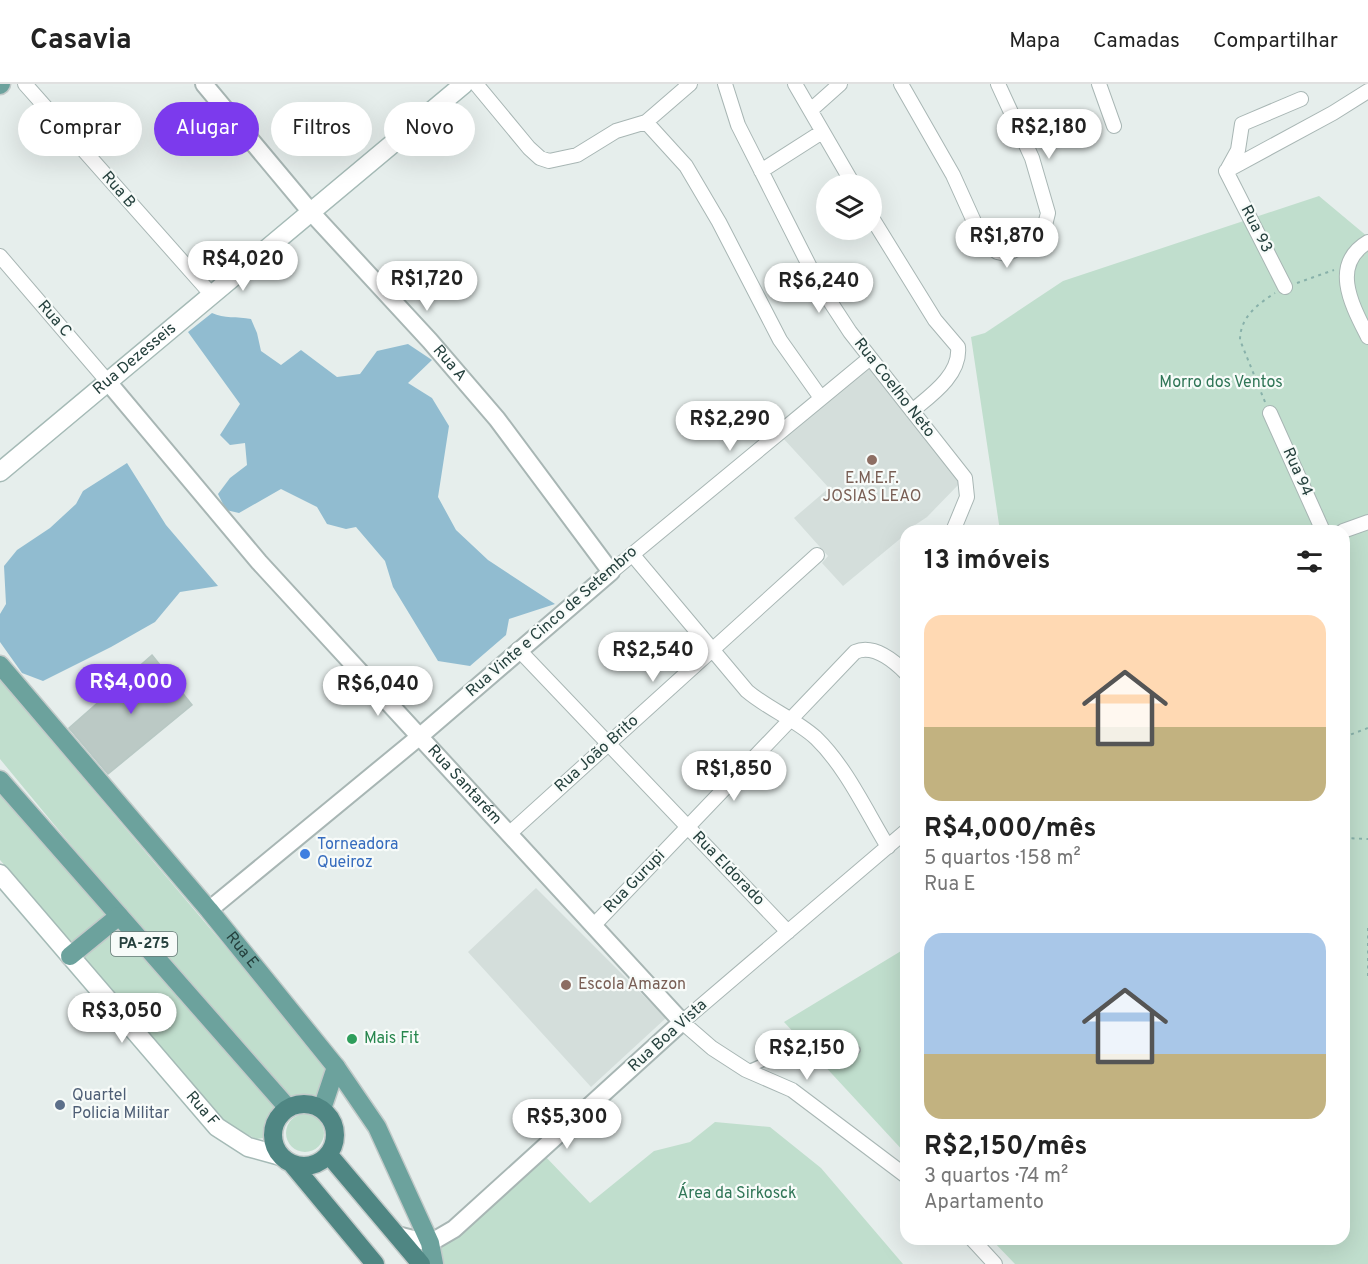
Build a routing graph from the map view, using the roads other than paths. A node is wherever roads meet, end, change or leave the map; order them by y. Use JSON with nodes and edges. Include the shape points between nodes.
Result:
{"nodes":[{"id":1,"x":25,"y":84,"type":"edge"},
{"id":2,"x":204,"y":84,"type":"edge"},
{"id":3,"x":464,"y":84,"type":"edge"},
{"id":4,"x":476,"y":84,"type":"edge"},
{"id":5,"x":690,"y":84,"type":"edge"},
{"id":6,"x":725,"y":84,"type":"edge"},
{"id":7,"x":795,"y":84,"type":"edge"},
{"id":8,"x":840,"y":84,"type":"edge"},
{"id":9,"x":901,"y":84,"type":"edge"},
{"id":10,"x":999,"y":84,"type":"edge"},
{"id":11,"x":1099,"y":84,"type":"edge"},
{"id":12,"x":1368,"y":91,"type":"edge"},
{"id":13,"x":1301,"y":99,"type":"dead end"},
{"id":14,"x":812,"y":109,"type":"junction"},
{"id":15,"x":646,"y":122,"type":"junction"},
{"id":16,"x":1114,"y":126,"type":"dead end"},
{"id":17,"x":822,"y":132,"type":"junction"},
{"id":18,"x":761,"y":171,"type":"junction"},
{"id":19,"x":1226,"y":171,"type":"junction"},
{"id":20,"x":847,"y":174,"type":"edge"},
{"id":21,"x":310,"y":211,"type":"junction"},
{"id":22,"x":882,"y":234,"type":"edge"},
{"id":23,"x":1368,"y":242,"type":"edge"},
{"id":24,"x":0,"y":256,"type":"edge"},
{"id":25,"x":1286,"y":287,"type":"road end"},
{"id":26,"x":212,"y":295,"type":"junction"},
{"id":27,"x":1368,"y":337,"type":"edge"},
{"id":28,"x":870,"y":358,"type":"junction"},
{"id":29,"x":108,"y":382,"type":"junction"},
{"id":30,"x":821,"y":398,"type":"junction"},
{"id":31,"x":912,"y":411,"type":"junction"},
{"id":32,"x":1270,"y":413,"type":"road end"},
{"id":33,"x":3,"y":463,"type":"edge"},
{"id":34,"x":1368,"y":522,"type":"edge"},
{"id":35,"x":955,"y":525,"type":"edge"},
{"id":36,"x":1320,"y":525,"type":"edge"},
{"id":37,"x":1350,"y":528,"type":"edge"},
{"id":38,"x":632,"y":554,"type":"junction"},
{"id":39,"x":818,"y":555,"type":"dead end"},
{"id":40,"x":611,"y":572,"type":"junction"},
{"id":41,"x":518,"y":649,"type":"junction"},
{"id":42,"x":712,"y":653,"type":"junction"},
{"id":43,"x":0,"y":665,"type":"edge"},
{"id":44,"x":900,"y":668,"type":"edge"},
{"id":45,"x":789,"y":721,"type":"junction"},
{"id":46,"x":419,"y":737,"type":"junction"},
{"id":47,"x":607,"y":743,"type":"junction"},
{"id":48,"x":0,"y":780,"type":"edge"},
{"id":49,"x":688,"y":827,"type":"junction"},
{"id":50,"x":510,"y":833,"type":"junction"},
{"id":51,"x":900,"y":836,"type":"edge"},
{"id":52,"x":888,"y":847,"type":"junction"},
{"id":53,"x":0,"y":874,"type":"edge"},
{"id":54,"x":209,"y":910,"type":"junction"},
{"id":55,"x":119,"y":916,"type":"junction"},
{"id":56,"x":594,"y":925,"type":"junction"},
{"id":57,"x":788,"y":932,"type":"junction"},
{"id":58,"x":70,"y":956,"type":"junction"},
{"id":59,"x":682,"y":1022,"type":"junction"},
{"id":60,"x":856,"y":1050,"type":"dead end"},
{"id":61,"x":336,"y":1067,"type":"junction"},
{"id":62,"x":746,"y":1070,"type":"junction"},
{"id":63,"x":288,"y":1108,"type":"junction"},
{"id":64,"x":322,"y":1109,"type":"junction"},
{"id":65,"x":329,"y":1155,"type":"junction"},
{"id":66,"x":286,"y":1160,"type":"junction"},
{"id":67,"x":900,"y":1171,"type":"edge"},
{"id":68,"x":397,"y":1235,"type":"junction"},
{"id":69,"x":430,"y":1243,"type":"junction"},
{"id":70,"x":978,"y":1245,"type":"edge"},
{"id":71,"x":375,"y":1264,"type":"edge"},
{"id":72,"x":421,"y":1264,"type":"edge"},
{"id":73,"x":434,"y":1264,"type":"edge"},
{"id":74,"x":995,"y":1264,"type":"edge"}],
"edges":[{"from":1,"to":26,"type":"street","name":"Rua B"},
{"from":2,"to":21,"type":"street","name":"Rua A"},
{"from":3,"to":21,"type":"main road","name":"Rua Dezesseis"},
{"from":4,"to":15,"type":"street","via":[[529,148],[549,161],[577,155],[616,131]]},
{"from":5,"to":15,"type":"street"},
{"from":6,"to":18,"type":"street","name":"Rua Coelho Neto","via":[[738,125]]},
{"from":7,"to":14,"type":"street"},
{"from":8,"to":14,"type":"street"},
{"from":9,"to":10,"type":"street","via":[[952,175],[981,237],[997,252],[1006,254],[1039,233],[1048,221],[1046,200],[1032,158]]},
{"from":11,"to":16,"type":"street"},
{"from":12,"to":19,"type":"street"},
{"from":13,"to":19,"type":"street","via":[[1242,124],[1238,150]]},
{"from":14,"to":17,"type":"street"},
{"from":15,"to":30,"type":"street","via":[[686,166],[780,340]]},
{"from":17,"to":18,"type":"street"},
{"from":17,"to":20,"type":"street"},
{"from":18,"to":28,"type":"street","name":"Rua Coelho Neto","via":[[818,283]]},
{"from":19,"to":25,"type":"street","name":"Rua 93"},
{"from":21,"to":26,"type":"main road","name":"Rua Dezesseis"},
{"from":21,"to":40,"type":"street","name":"Rua A","via":[[497,420]]},
{"from":22,"to":31,"type":"street","via":[[935,320],[958,347],[958,359],[951,373]]},
{"from":23,"to":27,"type":"street","via":[[1347,265],[1349,296]]},
{"from":24,"to":29,"type":"street","name":"Rua C"},
{"from":26,"to":29,"type":"main road","name":"Rua Dezesseis"},
{"from":28,"to":30,"type":"street","name":"Rua Vinte e Cinco de Setembro"},
{"from":28,"to":31,"type":"street","name":"Rua Coelho Neto"},
{"from":29,"to":33,"type":"main road","name":"Rua Dezesseis"},
{"from":29,"to":46,"type":"street","name":"Rua Santarém","via":[[259,562]]},
{"from":30,"to":38,"type":"street","name":"Rua Vinte e Cinco de Setembro"},
{"from":31,"to":35,"type":"street","name":"Rua Coelho Neto","via":[[965,478],[967,497]]},
{"from":32,"to":36,"type":"street","name":"Rua 94"},
{"from":34,"to":37,"type":"street"},
{"from":38,"to":40,"type":"street","name":"Rua Vinte e Cinco de Setembro"},
{"from":38,"to":42,"type":"street"},
{"from":39,"to":42,"type":"street","name":"Rua João Brito"},
{"from":40,"to":41,"type":"street","name":"Rua Vinte e Cinco de Setembro"},
{"from":41,"to":46,"type":"street","name":"Rua Vinte e Cinco de Setembro"},
{"from":41,"to":47,"type":"street","name":"Rua Eldorado"},
{"from":42,"to":45,"type":"street","via":[[747,691]]},
{"from":42,"to":47,"type":"street","name":"Rua João Brito"},
{"from":43,"to":54,"type":"main road","name":"Rua E"},
{"from":44,"to":45,"type":"street","name":"Rua Gurupi","via":[[878,652],[859,650]]},
{"from":45,"to":49,"type":"street","name":"Rua Gurupi"},
{"from":45,"to":52,"type":"street","via":[[806,730],[831,754]]},
{"from":46,"to":50,"type":"street","name":"Rua Santarém"},
{"from":46,"to":54,"type":"street","name":"Rua Vinte e Cinco de Setembro"},
{"from":47,"to":49,"type":"street","name":"Rua Eldorado"},
{"from":47,"to":50,"type":"street","name":"Rua João Brito"},
{"from":48,"to":55,"type":"main road","number":"PA-275"},
{"from":49,"to":56,"type":"street","name":"Rua Gurupi"},
{"from":49,"to":57,"type":"street","name":"Rua Eldorado"},
{"from":50,"to":56,"type":"street","name":"Rua Santarém"},
{"from":51,"to":52,"type":"street","name":"Rua Boa Vista"},
{"from":52,"to":57,"type":"street","name":"Rua Boa Vista"},
{"from":53,"to":58,"type":"main road","name":"Rua F"},
{"from":54,"to":61,"type":"main road","name":"Rua E"},
{"from":55,"to":58,"type":"main road"},
{"from":55,"to":63,"type":"main road","number":"PA-275"},
{"from":56,"to":59,"type":"street","name":"Rua Santarém"},
{"from":57,"to":59,"type":"street","name":"Rua Boa Vista"},
{"from":58,"to":66,"type":"main road","name":"Rua F","via":[[217,1126],[248,1147]]},
{"from":59,"to":62,"type":"street"},
{"from":59,"to":69,"type":"street","name":"Rua Boa Vista","via":[[454,1229]]},
{"from":60,"to":62,"type":"lane","via":[[820,1040]]},
{"from":61,"to":64,"type":"main road"},
{"from":61,"to":69,"type":"main road","name":"Rua E","via":[[377,1127]]},
{"from":62,"to":67,"type":"street","via":[[792,1090]]},
{"from":63,"to":64,"type":"highway","via":[[309,1104]]},
{"from":63,"to":66,"type":"highway","via":[[273,1130],[276,1148]]},
{"from":64,"to":65,"type":"highway","via":[[334,1125],[336,1136]]},
{"from":65,"to":66,"type":"highway","via":[[312,1166]]},
{"from":65,"to":68,"type":"highway"},
{"from":66,"to":71,"type":"highway"},
{"from":68,"to":69,"type":"street"},
{"from":68,"to":72,"type":"highway"},
{"from":69,"to":73,"type":"main road","name":"Rua E"},
{"from":70,"to":74,"type":"street"}]}
